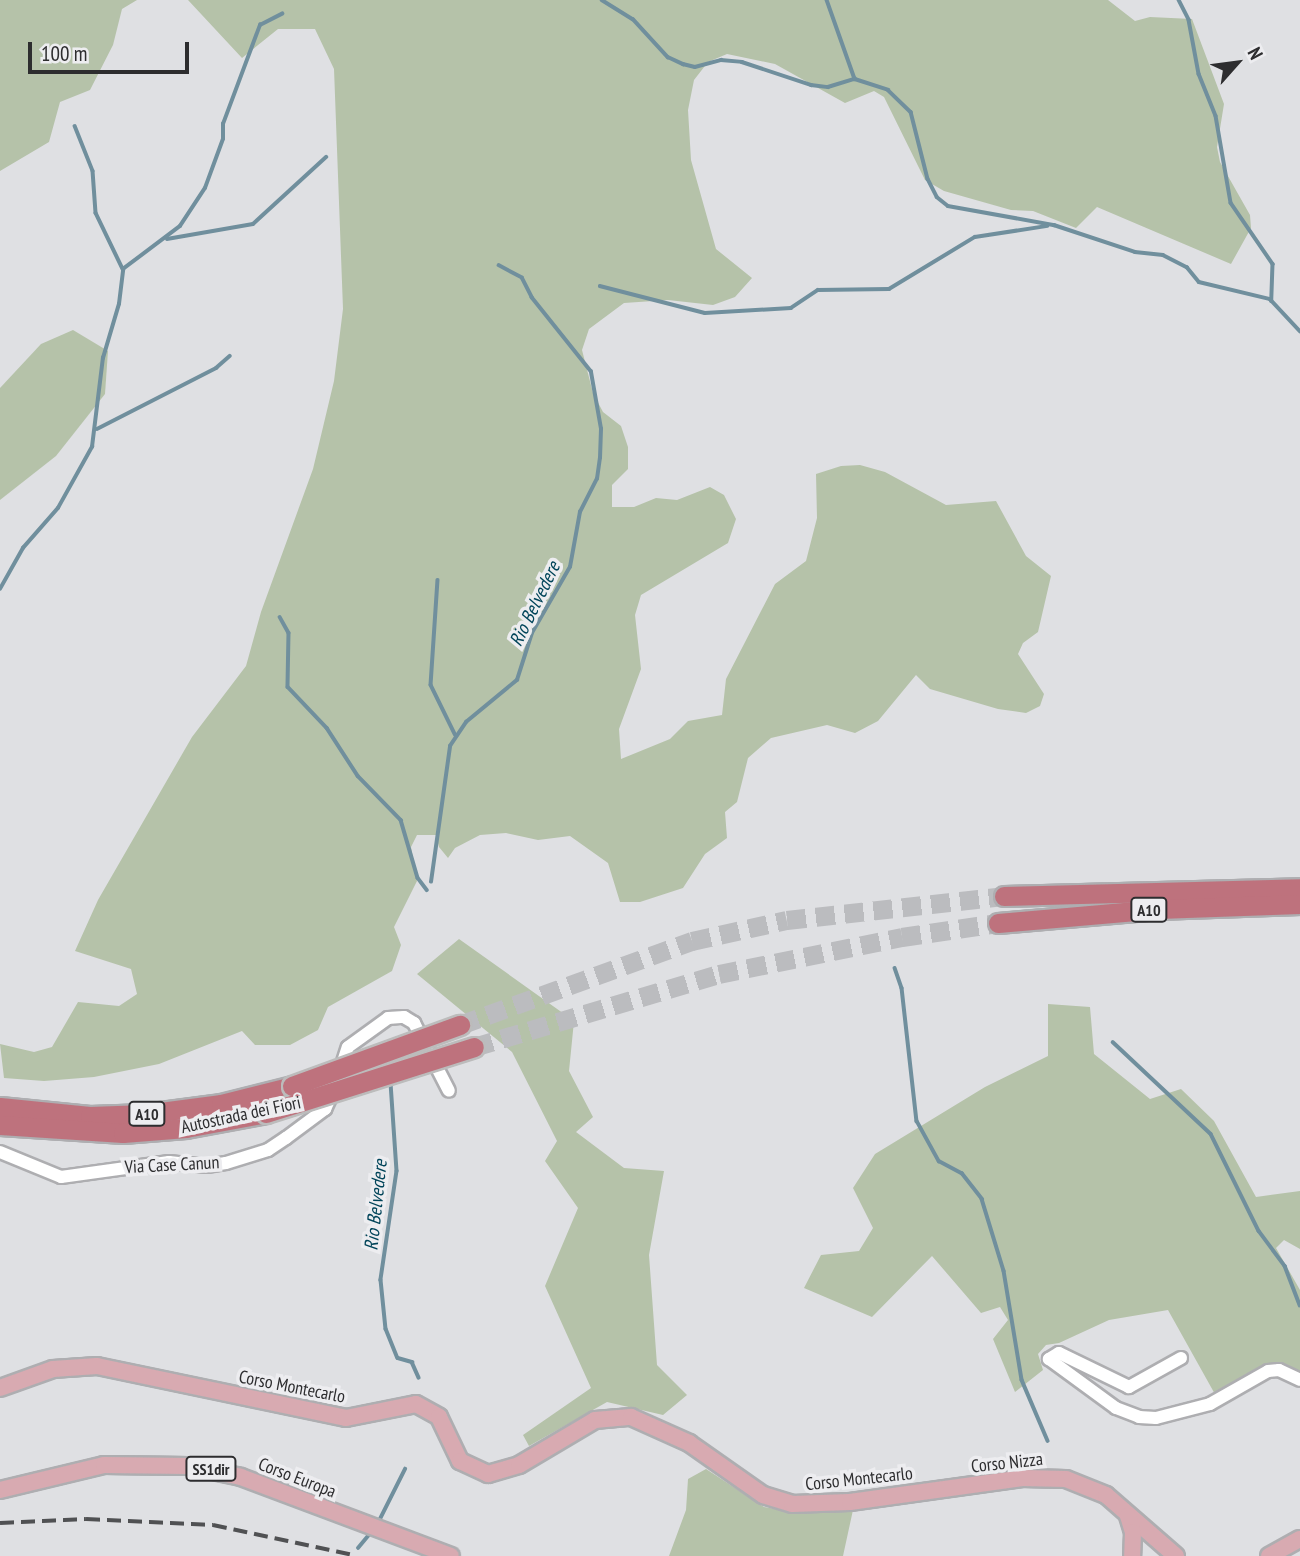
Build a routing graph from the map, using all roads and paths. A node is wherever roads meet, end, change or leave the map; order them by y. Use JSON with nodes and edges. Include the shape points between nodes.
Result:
{"nodes":[{"id":1,"x":1300,"y":888,"type":"edge"},
{"id":2,"x":1004,"y":895,"type":"tunnel mouth"},
{"id":3,"x":1300,"y":904,"type":"edge"},
{"id":4,"x":999,"y":923,"type":"tunnel mouth"},
{"id":5,"x":460,"y":1025,"type":"tunnel mouth"},
{"id":6,"x":474,"y":1047,"type":"tunnel mouth"},
{"id":7,"x":449,"y":1091,"type":"dead end"},
{"id":8,"x":0,"y":1107,"type":"edge"},
{"id":9,"x":0,"y":1125,"type":"edge"},
{"id":10,"x":0,"y":1152,"type":"edge"},
{"id":11,"x":1181,"y":1359,"type":"dead end"},
{"id":12,"x":1300,"y":1380,"type":"edge"},
{"id":13,"x":0,"y":1388,"type":"edge"},
{"id":14,"x":0,"y":1490,"type":"edge"},
{"id":15,"x":925,"y":1492,"type":"joint"},
{"id":16,"x":1125,"y":1511,"type":"junction"},
{"id":17,"x":1300,"y":1539,"type":"edge"},
{"id":18,"x":1169,"y":1554,"type":"edge"},
{"id":19,"x":451,"y":1556,"type":"edge"},
{"id":20,"x":1132,"y":1556,"type":"edge"},
{"id":21,"x":1139,"y":1556,"type":"edge"},
{"id":22,"x":1269,"y":1556,"type":"edge"}],
"edges":[{"from":1,"to":2,"type":"highway","number":"A10"},
{"from":3,"to":4,"type":"highway","number":"A10","via":[[1158,909]]},
{"from":5,"to":8,"type":"highway","name":"Autostrada dei Fiori","number":"A10","bridge":true,"via":[[292,1086],[221,1104],[90,1116]]},
{"from":6,"to":9,"type":"highway","name":"Autostrada dei Fiori","number":"A10","bridge":true,"via":[[266,1113],[187,1128],[122,1133]]},
{"from":7,"to":10,"type":"street","name":"Via Case Canun","via":[[414,1023],[396,1016],[348,1047],[331,1101],[268,1150],[207,1166],[169,1162],[61,1177]]},
{"from":11,"to":12,"type":"street","via":[[1129,1387],[1059,1353],[1049,1359],[1116,1408],[1139,1418],[1210,1404],[1268,1371],[1279,1370]]},
{"from":13,"to":15,"type":"main road","name":"Corso Montecarlo","via":[[53,1369],[97,1366],[346,1418],[416,1405],[439,1417],[460,1461],[488,1474],[519,1465],[595,1420],[625,1416],[652,1423],[689,1443],[774,1500],[827,1505]]},
{"from":14,"to":19,"type":"main road","name":"Corso Europa","number":"SS1dir","via":[[104,1465],[188,1466],[241,1477]]},
{"from":15,"to":16,"type":"main road","name":"Corso Nizza","via":[[1052,1478],[1099,1490]]},
{"from":16,"to":18,"type":"main road","name":"Corso Nizza"},
{"from":16,"to":20,"type":"main road","via":[[1133,1532]]},
{"from":17,"to":22,"type":"main road"},
{"from":18,"to":21,"type":"main road","via":[[1151,1549]]}]}
